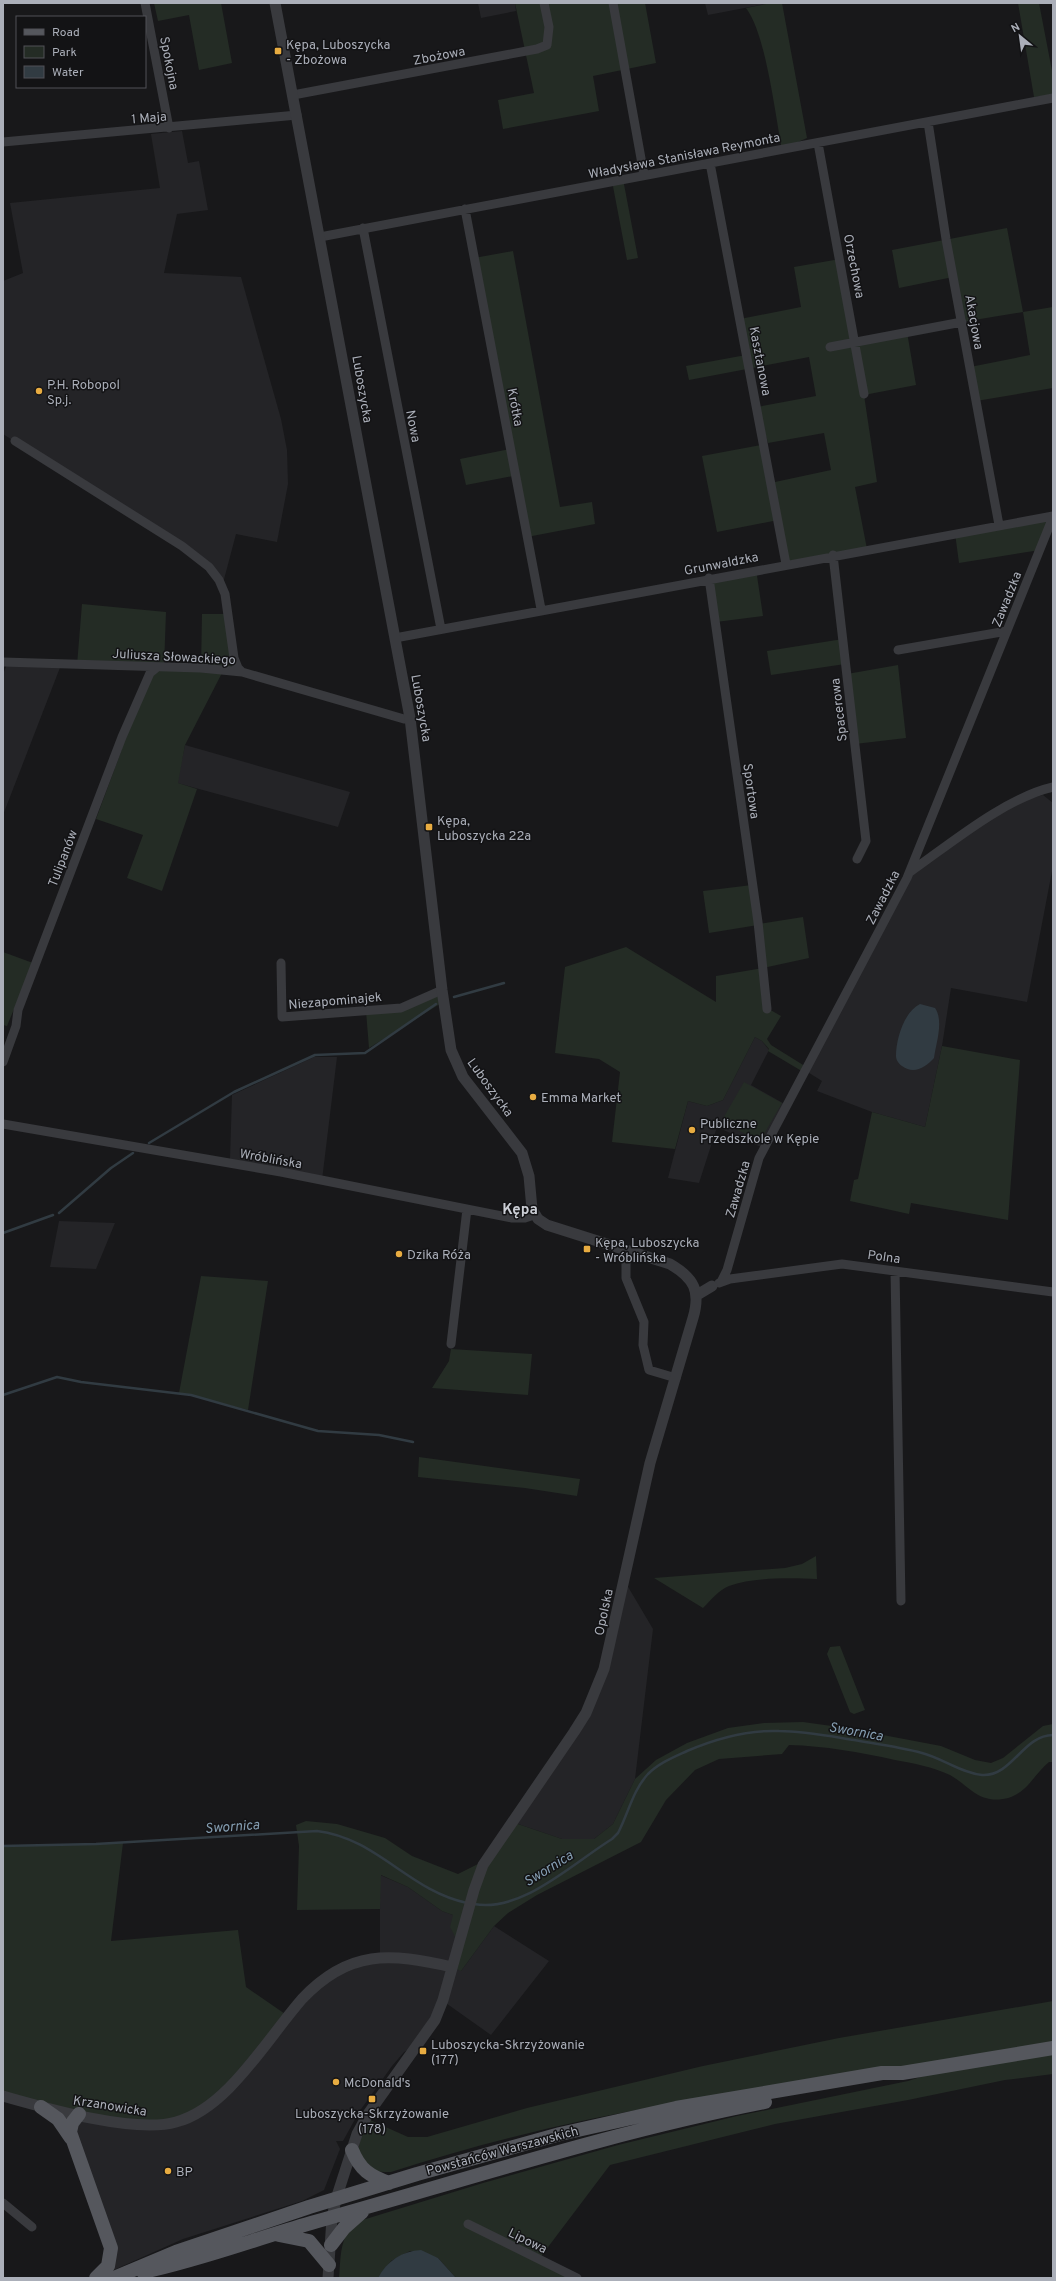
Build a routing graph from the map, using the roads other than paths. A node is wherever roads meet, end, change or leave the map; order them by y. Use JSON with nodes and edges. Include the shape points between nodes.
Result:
{"nodes":[{"id":1,"x":145,"y":3,"type":"edge"},
{"id":2,"x":275,"y":3,"type":"edge"},
{"id":3,"x":544,"y":3,"type":"edge"},
{"id":4,"x":613,"y":3,"type":"edge"},
{"id":5,"x":293,"y":95,"type":"junction"},
{"id":6,"x":1053,"y":98,"type":"edge"},
{"id":7,"x":297,"y":115,"type":"junction"},
{"id":8,"x":928,"y":122,"type":"junction"},
{"id":9,"x":169,"y":128,"type":"junction"},
{"id":10,"x":3,"y":142,"type":"edge"},
{"id":11,"x":818,"y":143,"type":"junction"},
{"id":12,"x":710,"y":163,"type":"junction"},
{"id":13,"x":644,"y":175,"type":"junction"},
{"id":14,"x":465,"y":210,"type":"junction"},
{"id":15,"x":363,"y":228,"type":"junction"},
{"id":16,"x":320,"y":237,"type":"junction"},
{"id":17,"x":962,"y":322,"type":"junction"},
{"id":18,"x":856,"y":340,"type":"junction"},
{"id":19,"x":830,"y":347,"type":"dead end"},
{"id":20,"x":864,"y":394,"type":"dead end"},
{"id":21,"x":15,"y":441,"type":"dead end"},
{"id":22,"x":1053,"y":516,"type":"edge"},
{"id":23,"x":1000,"y":525,"type":"junction"},
{"id":24,"x":833,"y":555,"type":"junction"},
{"id":25,"x":786,"y":564,"type":"junction"},
{"id":26,"x":709,"y":578,"type":"junction"},
{"id":27,"x":541,"y":609,"type":"junction"},
{"id":28,"x":441,"y":629,"type":"junction"},
{"id":29,"x":1007,"y":631,"type":"junction"},
{"id":30,"x":395,"y":638,"type":"junction"},
{"id":31,"x":898,"y":650,"type":"dead end"},
{"id":32,"x":3,"y":662,"type":"edge"},
{"id":33,"x":156,"y":668,"type":"junction"},
{"id":34,"x":242,"y":672,"type":"junction"},
{"id":35,"x":410,"y":718,"type":"junction"},
{"id":36,"x":1053,"y":788,"type":"edge"},
{"id":37,"x":857,"y":859,"type":"dead end"},
{"id":38,"x":909,"y":873,"type":"junction"},
{"id":39,"x":281,"y":963,"type":"dead end"},
{"id":40,"x":442,"y":990,"type":"junction"},
{"id":41,"x":767,"y":1009,"type":"dead end"},
{"id":42,"x":3,"y":1062,"type":"edge"},
{"id":43,"x":3,"y":1124,"type":"edge"},
{"id":44,"x":467,"y":1209,"type":"junction"},
{"id":45,"x":534,"y":1215,"type":"junction"},
{"id":46,"x":626,"y":1250,"type":"junction"},
{"id":47,"x":895,"y":1271,"type":"junction"},
{"id":48,"x":717,"y":1284,"type":"junction"},
{"id":49,"x":1053,"y":1292,"type":"edge"},
{"id":50,"x":697,"y":1295,"type":"junction"},
{"id":51,"x":451,"y":1344,"type":"dead end"},
{"id":52,"x":676,"y":1378,"type":"junction"},
{"id":53,"x":901,"y":1601,"type":"dead end"},
{"id":54,"x":452,"y":1967,"type":"junction"},
{"id":55,"x":1053,"y":2048,"type":"edge"},
{"id":56,"x":902,"y":2073,"type":"junction"},
{"id":57,"x":3,"y":2096,"type":"edge"},
{"id":58,"x":41,"y":2107,"type":"junction"},
{"id":59,"x":79,"y":2114,"type":"junction"},
{"id":60,"x":71,"y":2138,"type":"junction"},
{"id":61,"x":352,"y":2150,"type":"junction"},
{"id":62,"x":389,"y":2182,"type":"junction"},
{"id":63,"x":336,"y":2199,"type":"junction"},
{"id":64,"x":3,"y":2203,"type":"edge"},
{"id":65,"x":366,"y":2209,"type":"junction"},
{"id":66,"x":332,"y":2218,"type":"junction"},
{"id":67,"x":468,"y":2224,"type":"dead end"},
{"id":68,"x":32,"y":2227,"type":"dead end"},
{"id":69,"x":275,"y":2234,"type":"junction"},
{"id":70,"x":331,"y":2245,"type":"junction"},
{"id":71,"x":328,"y":2271,"type":"edge"},
{"id":72,"x":96,"y":2278,"type":"edge"},
{"id":73,"x":116,"y":2278,"type":"edge"},
{"id":74,"x":578,"y":2278,"type":"edge"}],
"edges":[{"from":1,"to":9,"type":"street","name":"Spokojna"},
{"from":2,"to":5,"type":"street","name":"Luboszycka"},
{"from":3,"to":5,"type":"street","name":"Zbożowa","via":[[549,27],[547,45],[537,49]]},
{"from":4,"to":13,"type":"street"},
{"from":5,"to":7,"type":"street","name":"Luboszycka"},
{"from":6,"to":8,"type":"street","name":"Władysława Stanisława Reymonta"},
{"from":7,"to":9,"type":"street","name":"1 Maja"},
{"from":7,"to":16,"type":"street","name":"Luboszycka"},
{"from":8,"to":11,"type":"street","name":"Władysława Stanisława Reymonta"},
{"from":8,"to":17,"type":"street","name":"Akacjowa"},
{"from":9,"to":10,"type":"street","name":"1 Maja"},
{"from":11,"to":12,"type":"street","name":"Władysława Stanisława Reymonta"},
{"from":11,"to":18,"type":"street","name":"Orzechowa"},
{"from":12,"to":13,"type":"street","name":"Władysława Stanisława Reymonta"},
{"from":12,"to":25,"type":"street","name":"Kasztanowa"},
{"from":13,"to":14,"type":"street","name":"Władysława Stanisława Reymonta"},
{"from":14,"to":15,"type":"street","name":"Władysława Stanisława Reymonta"},
{"from":14,"to":27,"type":"street","name":"Krótka"},
{"from":15,"to":16,"type":"street","name":"Władysława Stanisława Reymonta"},
{"from":15,"to":28,"type":"street","name":"Nowa"},
{"from":16,"to":30,"type":"street","name":"Luboszycka"},
{"from":17,"to":18,"type":"street"},
{"from":17,"to":23,"type":"street","name":"Akacjowa"},
{"from":18,"to":19,"type":"street"},
{"from":18,"to":20,"type":"street","name":"Orzechowa"},
{"from":21,"to":34,"type":"street","via":[[182,546],[209,566],[222,587],[234,658]]},
{"from":22,"to":23,"type":"street","name":"Grunwaldzka"},
{"from":22,"to":29,"type":"street","name":"Zawadzka"},
{"from":23,"to":24,"type":"street","name":"Grunwaldzka"},
{"from":24,"to":25,"type":"street","name":"Grunwaldzka"},
{"from":24,"to":37,"type":"street","name":"Spacerowa","via":[[866,841]]},
{"from":25,"to":26,"type":"street","name":"Grunwaldzka"},
{"from":26,"to":27,"type":"street","name":"Grunwaldzka"},
{"from":26,"to":41,"type":"street","name":"Sportowa","via":[[758,922]]},
{"from":27,"to":28,"type":"street","name":"Grunwaldzka"},
{"from":28,"to":30,"type":"street","name":"Grunwaldzka"},
{"from":29,"to":31,"type":"street"},
{"from":29,"to":38,"type":"street","name":"Zawadzka"},
{"from":30,"to":35,"type":"street","name":"Luboszycka"},
{"from":32,"to":33,"type":"street","name":"Juliusza Słowackiego"},
{"from":33,"to":34,"type":"street","name":"Juliusza Słowackiego","via":[[201,668]]},
{"from":33,"to":42,"type":"street","name":"Tulipanów","via":[[150,673],[122,737],[18,1010],[16,1026]]},
{"from":34,"to":35,"type":"street","name":"Juliusza Słowackiego","via":[[404,719]]},
{"from":35,"to":40,"type":"street","name":"Luboszycka"},
{"from":36,"to":38,"type":"street","via":[[1017,802],[981,822]]},
{"from":38,"to":48,"type":"street","name":"Zawadzka","via":[[759,1158],[728,1270]]},
{"from":39,"to":40,"type":"street","name":"Niezapominajek","via":[[282,1017],[401,1008]]},
{"from":40,"to":45,"type":"street","name":"Luboszycka","via":[[447,1032],[458,1068],[522,1153],[526,1161],[530,1203]]},
{"from":43,"to":44,"type":"street","name":"Wróblińska","via":[[281,1172]]},
{"from":44,"to":45,"type":"street","name":"Wróblińska","via":[[512,1218]]},
{"from":44,"to":51,"type":"street"},
{"from":45,"to":46,"type":"street","via":[[547,1225]]},
{"from":46,"to":50,"type":"street","via":[[677,1268],[693,1283]]},
{"from":46,"to":52,"type":"street","via":[[626,1278],[644,1322],[645,1360],[649,1370]]},
{"from":47,"to":48,"type":"street","name":"Polna","via":[[838,1264],[730,1279]]},
{"from":47,"to":49,"type":"street","name":"Polna"},
{"from":47,"to":53,"type":"street"},
{"from":48,"to":50,"type":"street"},
{"from":50,"to":52,"type":"street","name":"Opolska"},
{"from":52,"to":54,"type":"street","name":"Opolska","via":[[650,1463],[610,1644],[598,1686],[574,1732],[486,1860],[474,1890]]},
{"from":54,"to":59,"type":"street","name":"Krzanowicka","via":[[408,1958],[386,1957],[353,1963],[332,1973],[302,1999],[228,2089],[196,2113],[166,2124],[136,2125]]},
{"from":54,"to":61,"type":"street","name":"Opolska","via":[[435,2020],[368,2114]]},
{"from":55,"to":56,"type":"main road","name":"Powstańców Warszawskich"},
{"from":56,"to":62,"type":"main road","name":"Powstańców Warszawskich","via":[[882,2073],[614,2121]]},
{"from":56,"to":65,"type":"main road","name":"Powstańców Warszawskich","via":[[884,2080],[735,2108],[608,2138]]},
{"from":57,"to":58,"type":"street","name":"Krzanowicka"},
{"from":58,"to":59,"type":"street","name":"Krzanowicka"},
{"from":58,"to":60,"type":"main road","via":[[58,2119]]},
{"from":59,"to":60,"type":"main road","via":[[70,2127]]},
{"from":60,"to":72,"type":"main road","via":[[111,2248],[108,2266]]},
{"from":61,"to":62,"type":"main road","via":[[359,2165],[367,2174]]},
{"from":61,"to":63,"type":"street","name":"Opolska"},
{"from":62,"to":63,"type":"main road","name":"Powstańców Warszawskich"},
{"from":63,"to":66,"type":"street","name":"Opolska"},
{"from":63,"to":73,"type":"main road","name":"Powstańców Warszawskich","via":[[176,2252]]},
{"from":64,"to":68,"type":"street"},
{"from":65,"to":66,"type":"main road","name":"Powstańców Warszawskich"},
{"from":65,"to":70,"type":"main road","via":[[344,2228]]},
{"from":66,"to":69,"type":"main road","name":"Powstańców Warszawskich"},
{"from":66,"to":70,"type":"street"},
{"from":67,"to":74,"type":"street","name":"Lipowa"},
{"from":69,"to":71,"type":"main road","via":[[309,2241]]},
{"from":69,"to":73,"type":"main road","name":"Powstańców Warszawskich","via":[[175,2266]]},
{"from":70,"to":71,"type":"street"}]}
